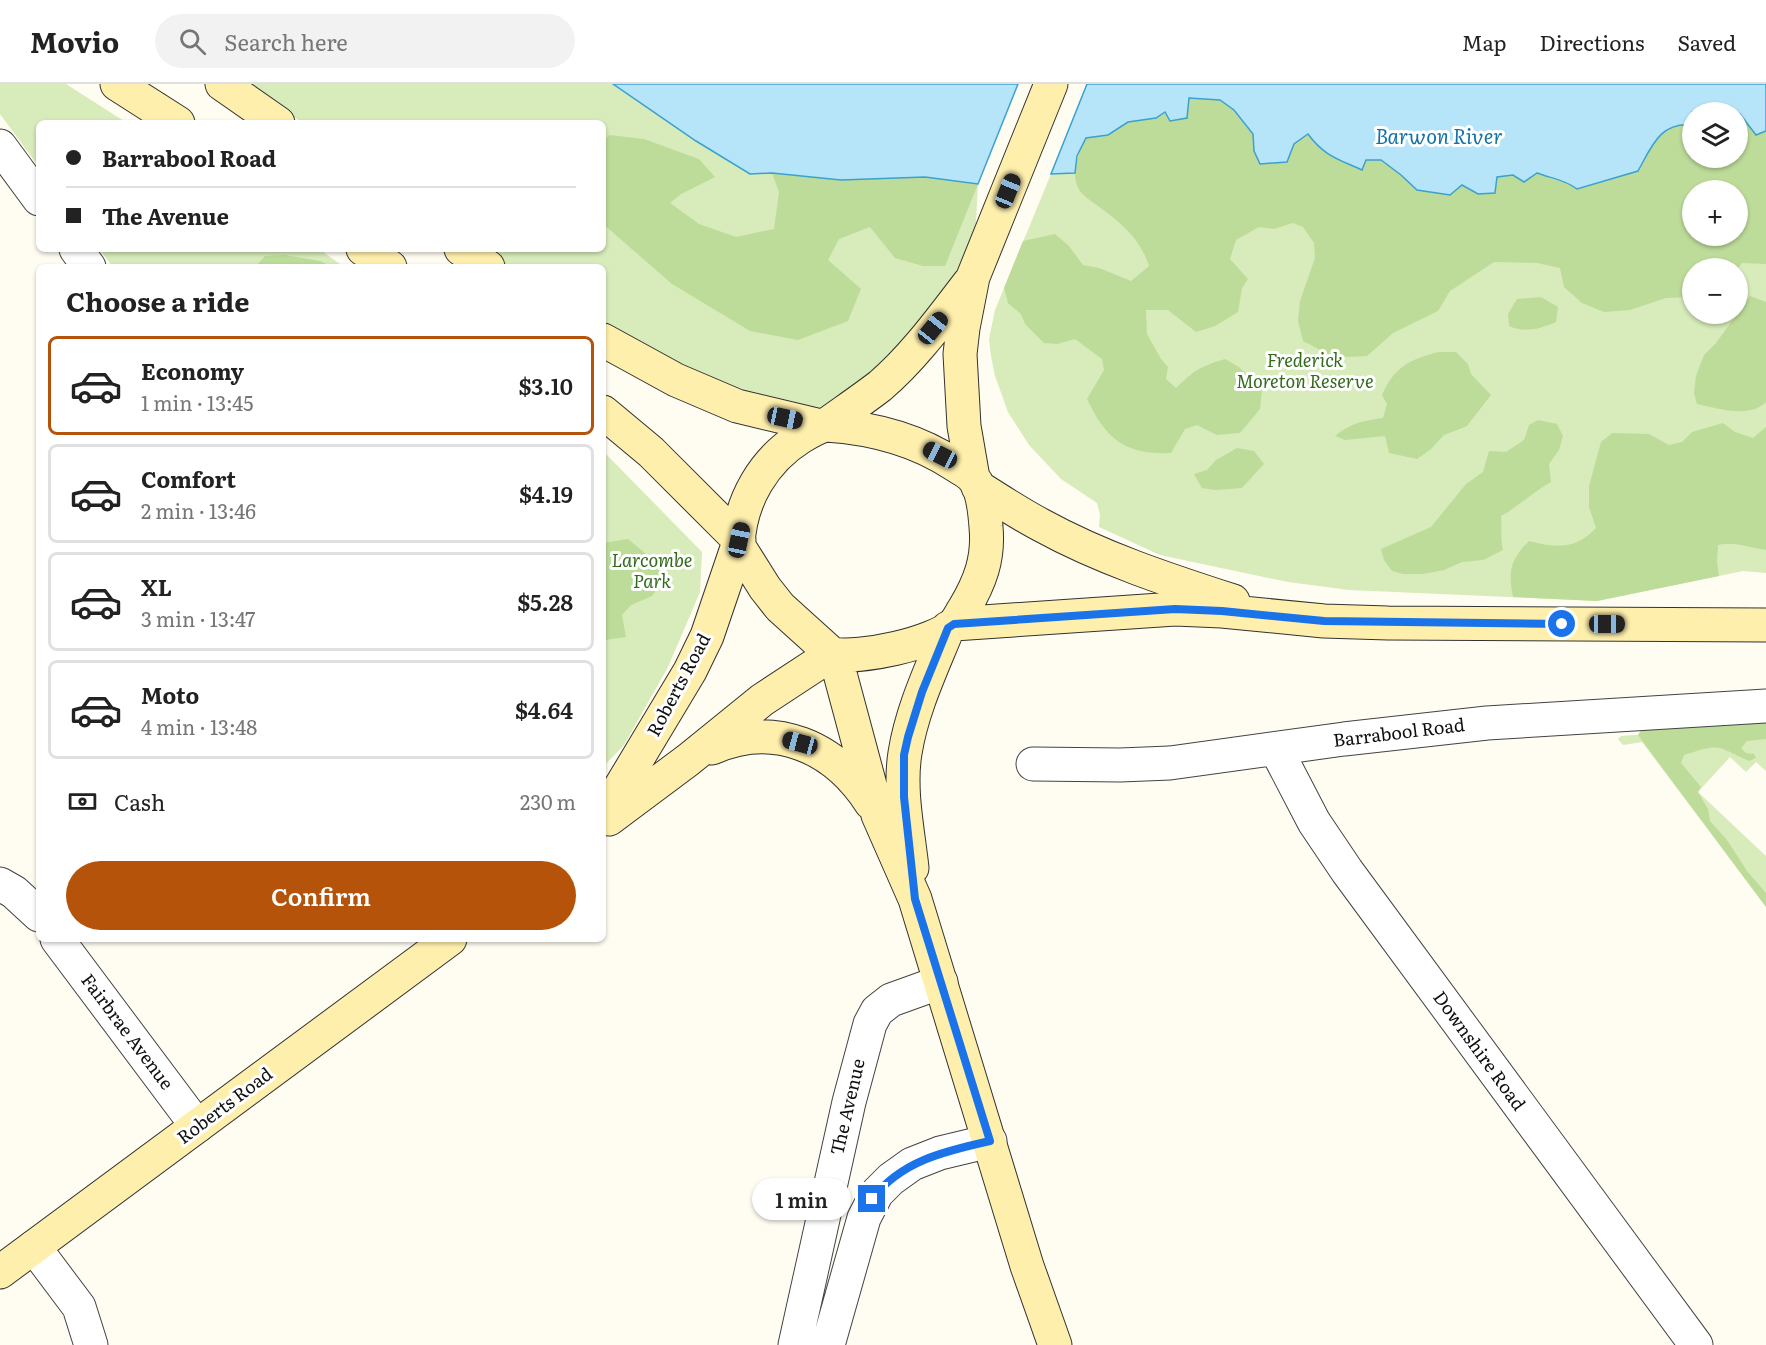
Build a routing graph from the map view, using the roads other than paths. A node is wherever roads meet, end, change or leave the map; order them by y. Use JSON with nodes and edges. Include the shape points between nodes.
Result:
{"nodes":[{"id":1,"x":117,"y":84,"type":"edge"},
{"id":2,"x":222,"y":84,"type":"edge"},
{"id":3,"x":1051,"y":84,"type":"edge"},
{"id":4,"x":173,"y":120,"type":"edge"},
{"id":5,"x":274,"y":120,"type":"edge"},
{"id":6,"x":0,"y":146,"type":"edge"},
{"id":7,"x":36,"y":195,"type":"edge"},
{"id":8,"x":368,"y":252,"type":"edge"},
{"id":9,"x":466,"y":252,"type":"edge"},
{"id":10,"x":386,"y":264,"type":"edge"},
{"id":11,"x":484,"y":264,"type":"edge"},
{"id":12,"x":973,"y":277,"type":"junction"},
{"id":13,"x":606,"y":342,"type":"edge"},
{"id":14,"x":606,"y":414,"type":"edge"},
{"id":15,"x":824,"y":425,"type":"junction"},
{"id":16,"x":976,"y":482,"type":"junction"},
{"id":17,"x":738,"y":543,"type":"junction"},
{"id":18,"x":1281,"y":616,"type":"junction"},
{"id":19,"x":1766,"y":625,"type":"edge"},
{"id":20,"x":951,"y":626,"type":"junction"},
{"id":21,"x":833,"y":655,"type":"junction"},
{"id":22,"x":1766,"y":706,"type":"edge"},
{"id":23,"x":1276,"y":749,"type":"junction"},
{"id":24,"x":688,"y":760,"type":"junction"},
{"id":25,"x":1033,"y":764,"type":"dead end"},
{"id":26,"x":606,"y":811,"type":"edge"},
{"id":27,"x":879,"y":814,"type":"junction"},
{"id":28,"x":606,"y":821,"type":"edge"},
{"id":29,"x":0,"y":885,"type":"edge"},
{"id":30,"x":915,"y":899,"type":"junction"},
{"id":31,"x":36,"y":912,"type":"edge"},
{"id":32,"x":59,"y":942,"type":"edge"},
{"id":33,"x":446,"y":942,"type":"edge"},
{"id":34,"x":941,"y":982,"type":"junction"},
{"id":35,"x":197,"y":1126,"type":"junction"},
{"id":36,"x":990,"y":1141,"type":"junction"},
{"id":37,"x":34,"y":1247,"type":"junction"},
{"id":38,"x":0,"y":1272,"type":"edge"},
{"id":39,"x":91,"y":1345,"type":"edge"},
{"id":40,"x":795,"y":1345,"type":"edge"},
{"id":41,"x":828,"y":1345,"type":"edge"},
{"id":42,"x":1055,"y":1345,"type":"edge"},
{"id":43,"x":1696,"y":1345,"type":"edge"}],
"edges":[{"from":1,"to":4,"type":"street"},
{"from":2,"to":5,"type":"street"},
{"from":3,"to":12,"type":"street"},
{"from":6,"to":7,"type":"street"},
{"from":8,"to":10,"type":"street"},
{"from":9,"to":11,"type":"street"},
{"from":12,"to":15,"type":"street","name":"Roberts Road","via":[[901,365]]},
{"from":12,"to":16,"type":"street","via":[[960,365],[964,426]]},
{"from":13,"to":15,"type":"street","via":[[676,380],[736,406]]},
{"from":14,"to":17,"type":"street","via":[[651,452]]},
{"from":15,"to":16,"type":"street","via":[[875,431],[917,444],[940,455]]},
{"from":15,"to":17,"type":"street","name":"Roberts Road","via":[[789,444],[766,466],[750,495]]},
{"from":16,"to":18,"type":"street","via":[[1043,526],[1088,548]]},
{"from":16,"to":20,"type":"street","via":[[986,522],[987,554],[974,592]]},
{"from":17,"to":21,"type":"street","via":[[780,607]]},
{"from":17,"to":26,"type":"street","name":"Roberts Road","via":[[707,636],[690,671]]},
{"from":18,"to":19,"type":"street","via":[[1388,623]]},
{"from":18,"to":20,"type":"street","via":[[1175,609]]},
{"from":20,"to":21,"type":"street","via":[[900,647],[870,654]]},
{"from":20,"to":30,"type":"street","via":[[914,715],[904,755],[904,797]]},
{"from":21,"to":24,"type":"street","via":[[762,700]]},
{"from":21,"to":27,"type":"street"},
{"from":22,"to":23,"type":"street","name":"Barrabool Road","via":[[1487,723]]},
{"from":23,"to":25,"type":"street","name":"Barrabool Road","via":[[1170,763]]},
{"from":23,"to":43,"type":"street","name":"Downshire Road","via":[[1314,822],[1347,871]]},
{"from":24,"to":27,"type":"street","via":[[745,737],[771,736],[800,743],[838,765],[862,789]]},
{"from":24,"to":28,"type":"street"},
{"from":27,"to":30,"type":"street"},
{"from":29,"to":31,"type":"street"},
{"from":30,"to":34,"type":"street"},
{"from":32,"to":35,"type":"street","name":"Fairbrae Avenue"},
{"from":33,"to":35,"type":"street","name":"Roberts Road"},
{"from":34,"to":36,"type":"street"},
{"from":34,"to":40,"type":"street","name":"The Avenue","via":[[891,1000],[877,1011],[870,1024]]},
{"from":35,"to":37,"type":"street","name":"Roberts Road"},
{"from":36,"to":41,"type":"street","via":[[918,1162],[882,1186],[864,1218]]},
{"from":36,"to":42,"type":"street"},
{"from":37,"to":38,"type":"street","name":"Roberts Road"},
{"from":37,"to":39,"type":"street","via":[[79,1307]]}]}
